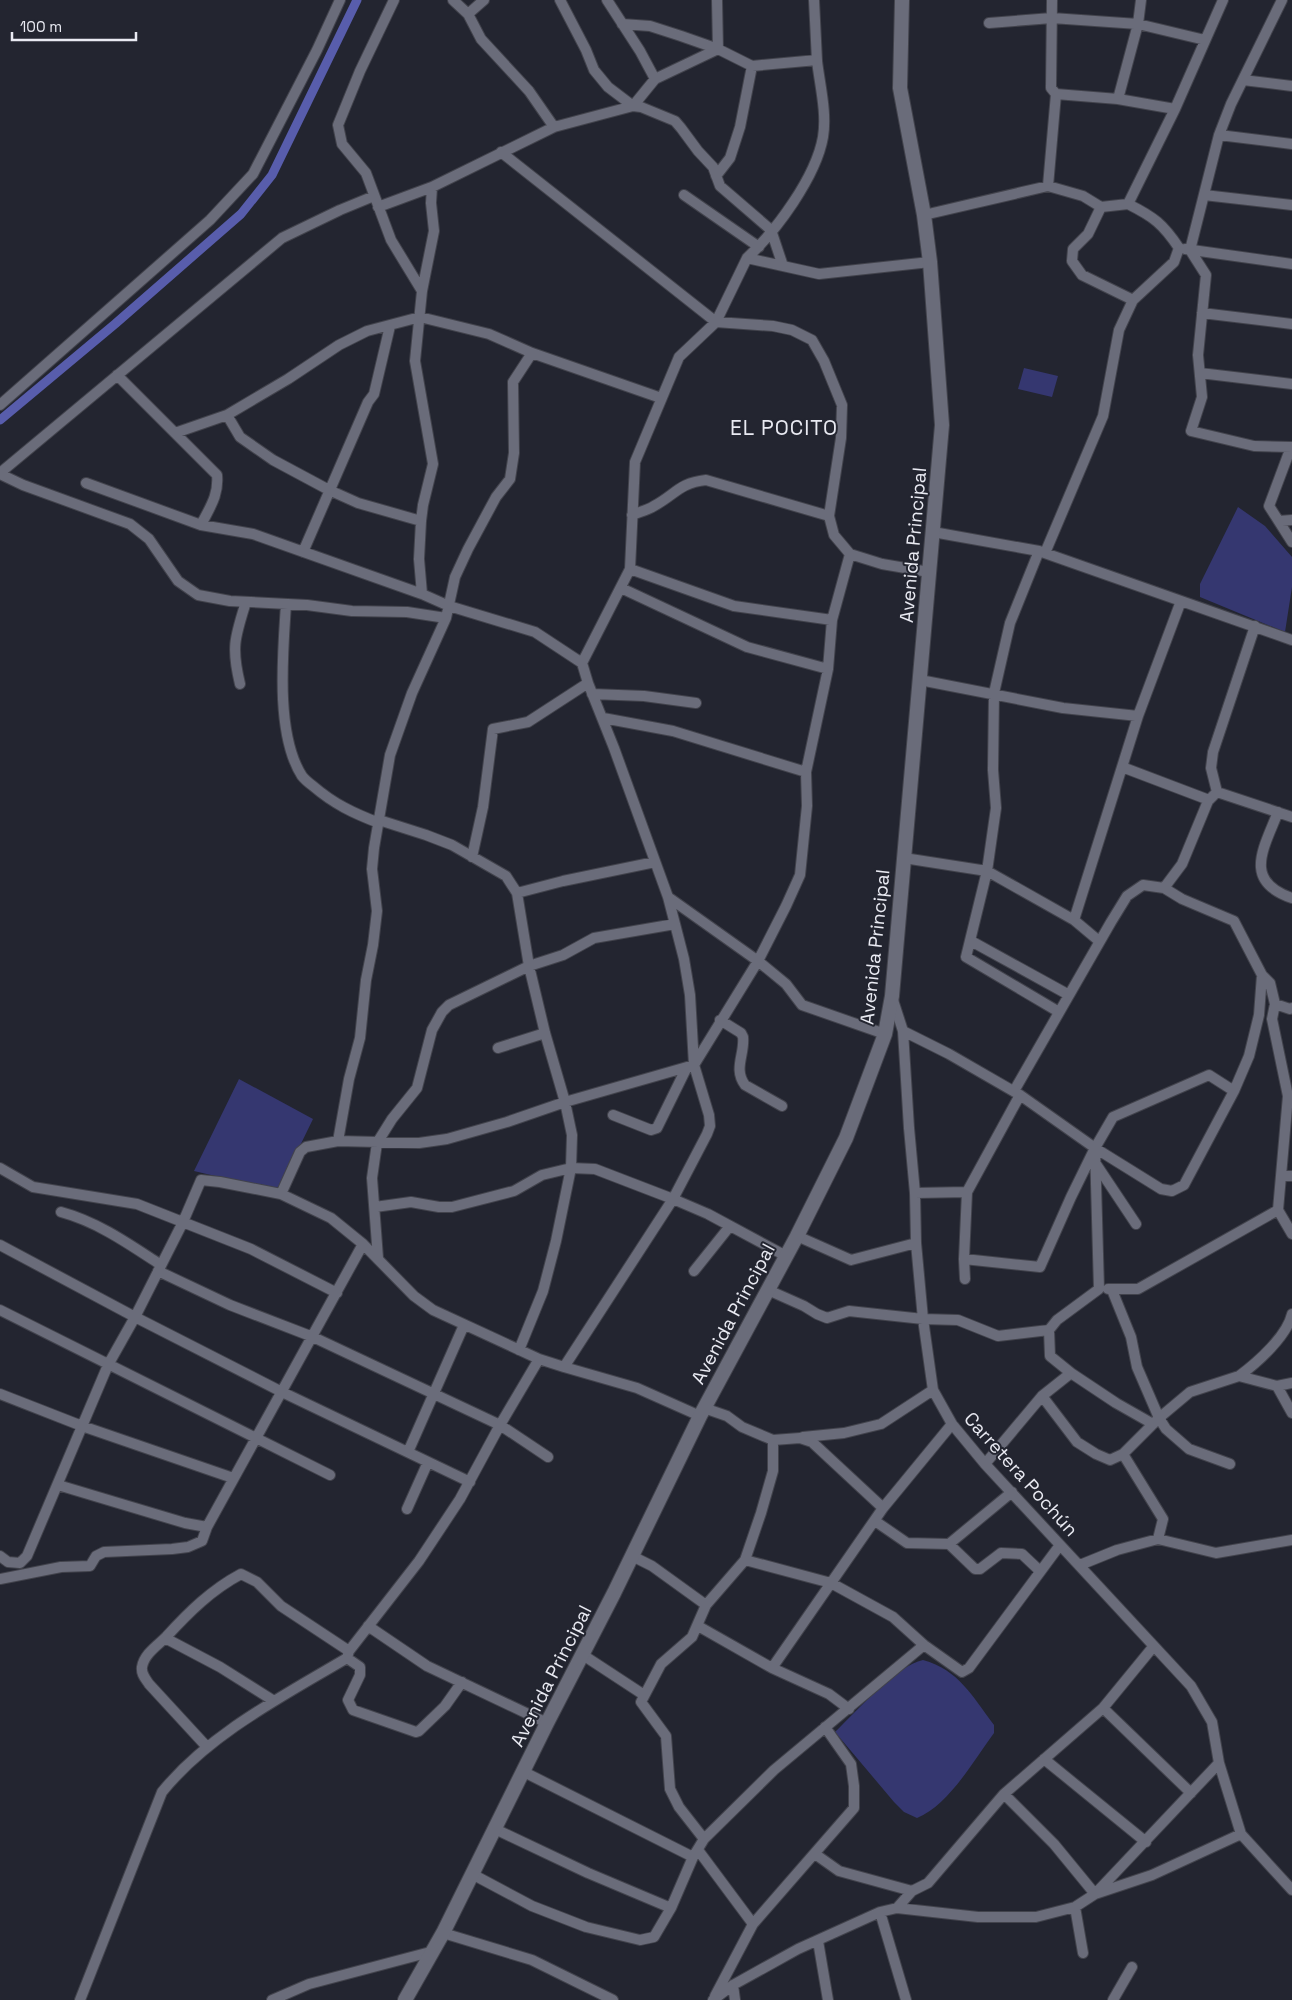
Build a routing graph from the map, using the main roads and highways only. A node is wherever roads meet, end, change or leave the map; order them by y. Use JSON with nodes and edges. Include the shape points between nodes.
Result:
{"nodes":[{"id":1,"x":902,"y":0,"type":"edge"},
{"id":2,"x":405,"y":2000,"type":"edge"}],
"edges":[{"from":1,"to":2,"type":"main road","name":"Avenida Principal","via":[[900,88],[930,262],[942,425],[892,996],[885,1034],[846,1138],[702,1412],[434,1951]]}]}
